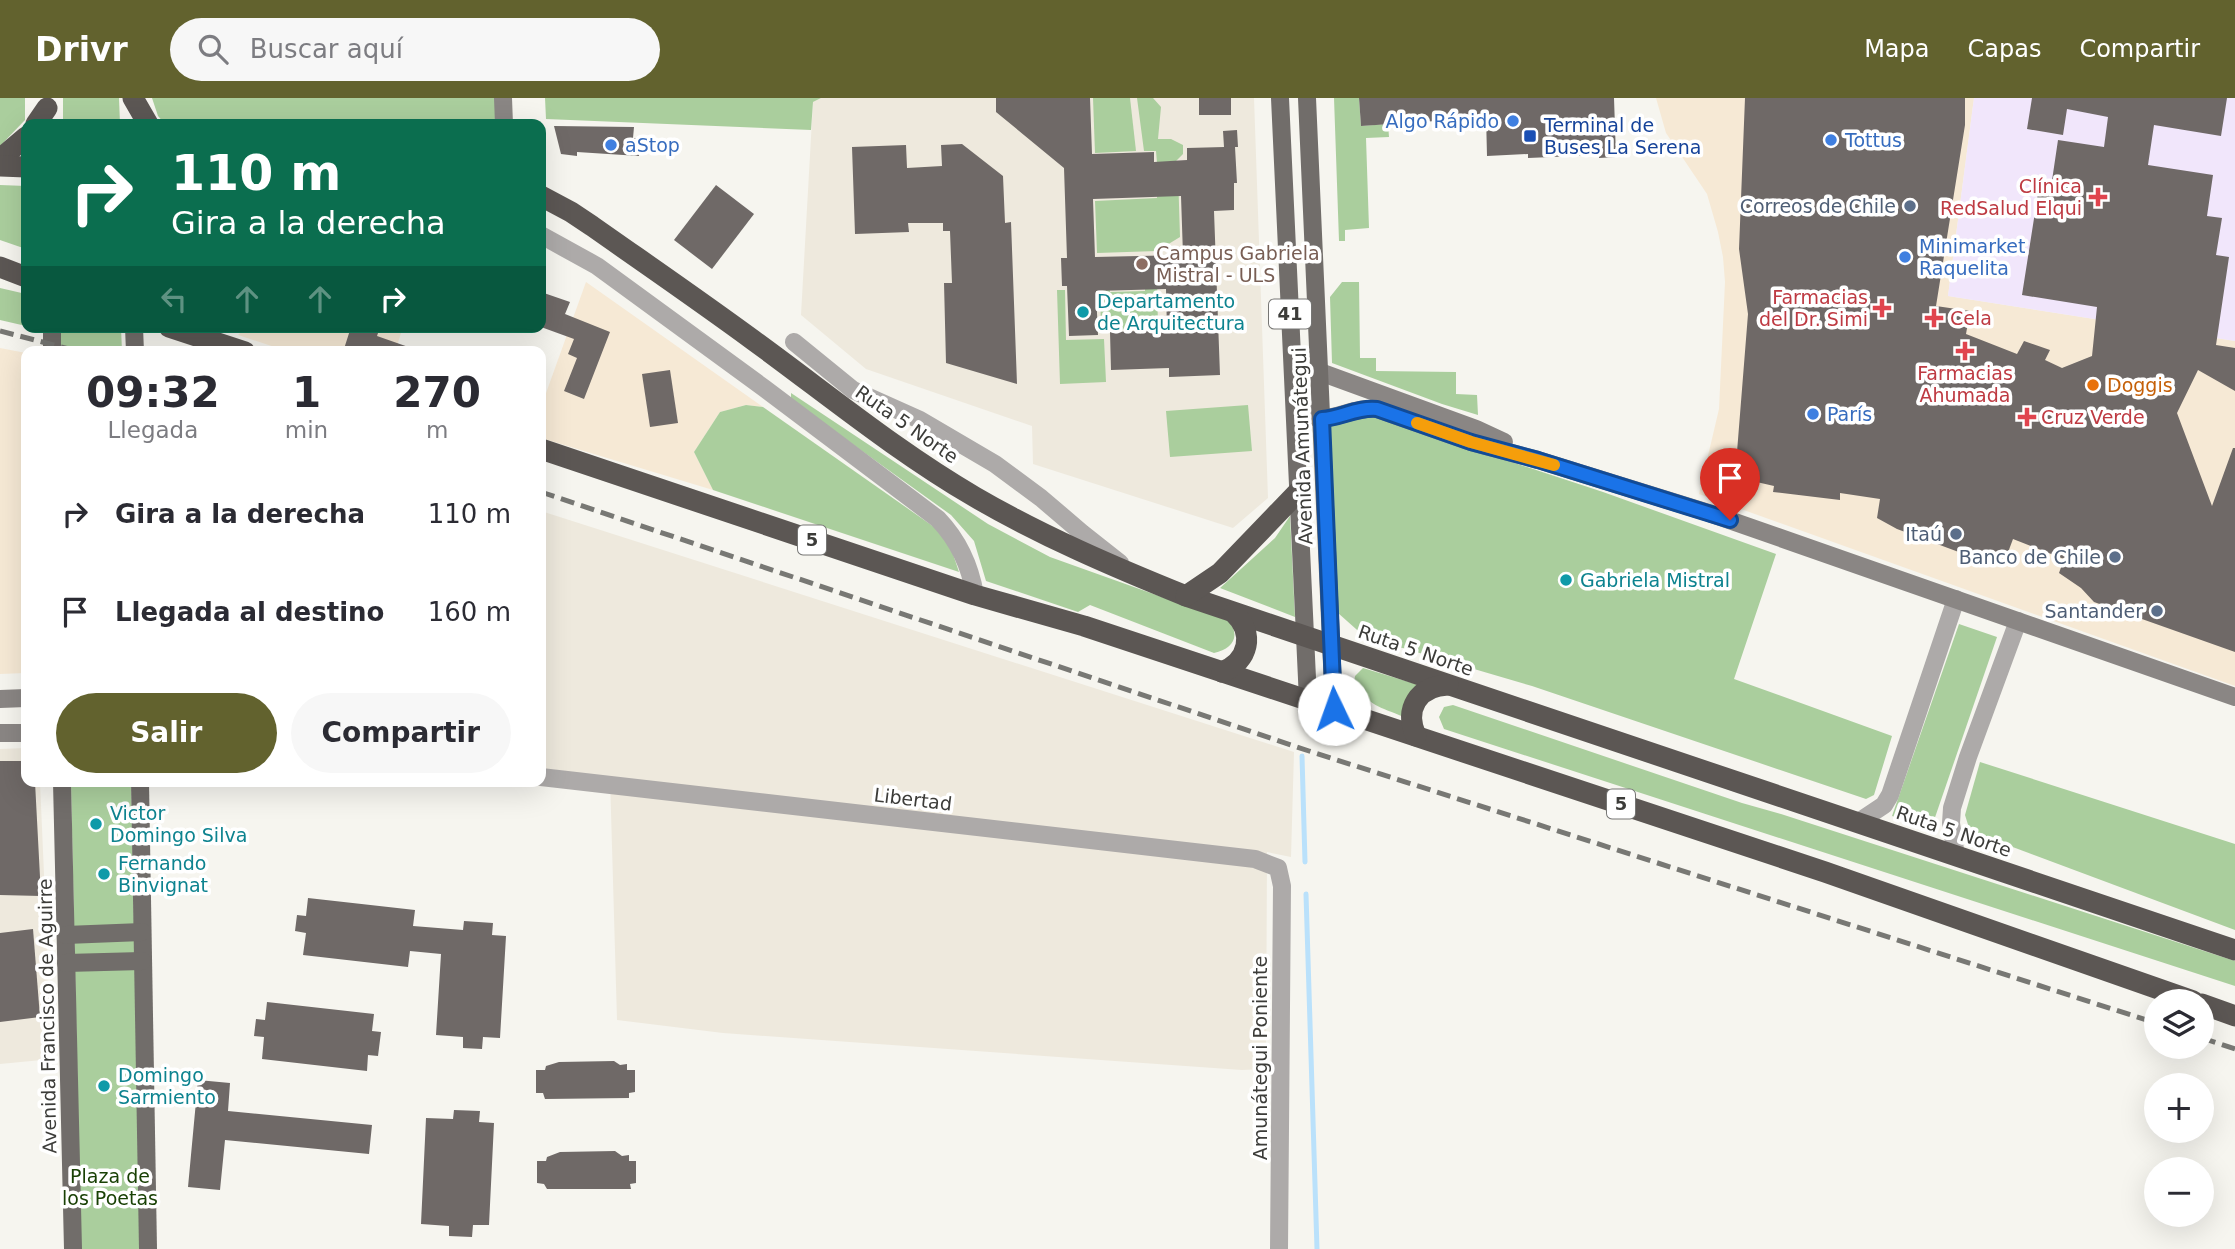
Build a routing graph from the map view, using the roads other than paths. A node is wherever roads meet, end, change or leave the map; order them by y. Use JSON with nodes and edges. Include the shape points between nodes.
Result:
{"nodes":[{"id":1,"x":133,"y":98,"type":"edge"},
{"id":2,"x":503,"y":98,"type":"edge"},
{"id":3,"x":1280,"y":98,"type":"edge"},
{"id":4,"x":1307,"y":98,"type":"edge"},
{"id":5,"x":133,"y":119,"type":"edge"},
{"id":6,"x":145,"y":119,"type":"edge"},
{"id":7,"x":504,"y":119,"type":"edge"},
{"id":8,"x":21,"y":141,"type":"edge"},
{"id":9,"x":0,"y":159,"type":"edge"},
{"id":10,"x":0,"y":166,"type":"edge"},
{"id":11,"x":21,"y":167,"type":"edge"},
{"id":12,"x":546,"y":199,"type":"edge"},
{"id":13,"x":546,"y":238,"type":"edge"},
{"id":14,"x":0,"y":267,"type":"edge"},
{"id":15,"x":21,"y":274,"type":"edge"},
{"id":16,"x":187,"y":333,"type":"edge"},
{"id":17,"x":794,"y":342,"type":"dead end"},
{"id":18,"x":226,"y":346,"type":"edge"},
{"id":19,"x":820,"y":364,"type":"junction"},
{"id":20,"x":795,"y":371,"type":"junction"},
{"id":21,"x":1320,"y":372,"type":"junction"},
{"id":22,"x":1293,"y":395,"type":"junction"},
{"id":23,"x":1322,"y":419,"type":"junction"},
{"id":24,"x":546,"y":451,"type":"edge"},
{"id":25,"x":1538,"y":460,"type":"junction"},
{"id":26,"x":1298,"y":492,"type":"junction"},
{"id":27,"x":1140,"y":577,"type":"junction"},
{"id":28,"x":975,"y":595,"type":"junction"},
{"id":29,"x":1186,"y":596,"type":"junction"},
{"id":30,"x":1956,"y":599,"type":"junction"},
{"id":31,"x":1234,"y":613,"type":"junction"},
{"id":32,"x":2018,"y":621,"type":"junction"},
{"id":33,"x":1305,"y":637,"type":"junction"},
{"id":34,"x":1331,"y":646,"type":"junction"},
{"id":35,"x":1222,"y":672,"type":"junction"},
{"id":36,"x":1448,"y":685,"type":"junction"},
{"id":37,"x":2235,"y":697,"type":"edge"},
{"id":38,"x":0,"y":698,"type":"edge"},
{"id":39,"x":21,"y":698,"type":"edge"},
{"id":40,"x":1308,"y":700,"type":"junction"},
{"id":41,"x":1334,"y":709,"type":"junction"},
{"id":42,"x":0,"y":733,"type":"edge"},
{"id":43,"x":21,"y":733,"type":"edge"},
{"id":44,"x":1416,"y":736,"type":"junction"},
{"id":45,"x":546,"y":778,"type":"edge"},
{"id":46,"x":62,"y":787,"type":"edge"},
{"id":47,"x":139,"y":787,"type":"edge"},
{"id":48,"x":1857,"y":823,"type":"junction"},
{"id":49,"x":1956,"y":856,"type":"junction"},
{"id":50,"x":1278,"y":868,"type":"joint"},
{"id":51,"x":142,"y":932,"type":"junction"},
{"id":52,"x":66,"y":935,"type":"junction"},
{"id":53,"x":2235,"y":950,"type":"edge"},
{"id":54,"x":142,"y":961,"type":"junction"},
{"id":55,"x":66,"y":963,"type":"junction"},
{"id":56,"x":2159,"y":989,"type":"edge"},
{"id":57,"x":2214,"y":1008,"type":"edge"},
{"id":58,"x":2235,"y":1016,"type":"edge"},
{"id":59,"x":73,"y":1249,"type":"edge"},
{"id":60,"x":149,"y":1249,"type":"edge"},
{"id":61,"x":1279,"y":1249,"type":"edge"}],
"edges":[{"from":1,"to":5,"type":"main road"},
{"from":1,"to":6,"type":"highway"},
{"from":2,"to":7,"type":"street"},
{"from":3,"to":22,"type":"main road","name":"Avenida Amunátegui","number":"41"},
{"from":4,"to":21,"type":"main road","name":"Avenida Amunátegui","number":"41"},
{"from":8,"to":9,"type":"highway"},
{"from":10,"to":11,"type":"highway"},
{"from":12,"to":20,"type":"highway","name":"Ruta 5 Norte","via":[[592,226]]},
{"from":13,"to":28,"type":"street","via":[[597,266],[938,519],[965,558]]},
{"from":14,"to":15,"type":"highway"},
{"from":16,"to":18,"type":"highway"},
{"from":17,"to":19,"type":"street"},
{"from":19,"to":20,"type":"street"},
{"from":19,"to":27,"type":"street","via":[[853,390],[920,420],[995,464]]},
{"from":20,"to":27,"type":"highway","name":"Ruta 5 Norte","via":[[890,442],[974,496],[1066,545]]},
{"from":21,"to":23,"type":"main road","name":"Avenida Amunátegui","number":"41"},
{"from":21,"to":25,"type":"street","via":[[1476,429]]},
{"from":22,"to":23,"type":"street","via":[[1304,412]]},
{"from":22,"to":26,"type":"main road","name":"Avenida Amunátegui","number":"41"},
{"from":23,"to":25,"type":"street","via":[[1362,408],[1377,409]]},
{"from":23,"to":34,"type":"main road","name":"Avenida Amunátegui","number":"41"},
{"from":24,"to":28,"type":"highway","number":"5"},
{"from":25,"to":30,"type":"street","via":[[1709,513]]},
{"from":26,"to":29,"type":"highway","via":[[1220,573]]},
{"from":26,"to":33,"type":"main road","name":"Avenida Amunátegui","number":"41"},
{"from":27,"to":29,"type":"highway","name":"Ruta 5 Norte"},
{"from":28,"to":35,"type":"highway","number":"5"},
{"from":29,"to":31,"type":"highway","name":"Ruta 5 Norte"},
{"from":30,"to":32,"type":"street"},
{"from":30,"to":48,"type":"street","via":[[1890,795],[1884,805]]},
{"from":31,"to":33,"type":"highway","name":"Ruta 5 Norte"},
{"from":31,"to":35,"type":"highway","via":[[1244,625],[1248,642],[1237,664]]},
{"from":32,"to":37,"type":"street"},
{"from":32,"to":49,"type":"street","via":[[1952,808]]},
{"from":33,"to":34,"type":"highway","name":"Ruta 5 Norte"},
{"from":33,"to":40,"type":"main road","name":"Avenida Amunátegui","number":"41"},
{"from":34,"to":36,"type":"highway","name":"Ruta 5 Norte"},
{"from":34,"to":41,"type":"main road","name":"Avenida Amunátegui","number":"41"},
{"from":35,"to":40,"type":"highway","number":"5"},
{"from":36,"to":44,"type":"highway","via":[[1431,688],[1417,699],[1412,714]]},
{"from":36,"to":48,"type":"highway","name":"Ruta 5 Norte"},
{"from":38,"to":39,"type":"street"},
{"from":40,"to":41,"type":"highway","number":"5"},
{"from":41,"to":44,"type":"highway","number":"5"},
{"from":42,"to":43,"type":"street"},
{"from":44,"to":56,"type":"highway","number":"5"},
{"from":45,"to":50,"type":"street","name":"Libertad","via":[[1255,859]]},
{"from":46,"to":52,"type":"main road","name":"Avenida Francisco de Aguirre"},
{"from":47,"to":51,"type":"main road"},
{"from":48,"to":49,"type":"highway","name":"Ruta 5 Norte"},
{"from":49,"to":53,"type":"highway","name":"Ruta 5 Norte"},
{"from":50,"to":61,"type":"street","name":"Amunátegui Poniente","via":[[1282,886]]},
{"from":51,"to":52,"type":"main road"},
{"from":51,"to":54,"type":"main road"},
{"from":52,"to":55,"type":"main road","name":"Avenida Francisco de Aguirre"},
{"from":54,"to":55,"type":"main road"},
{"from":54,"to":60,"type":"main road"},
{"from":55,"to":59,"type":"main road","name":"Avenida Francisco de Aguirre"},
{"from":57,"to":58,"type":"highway"}]}
